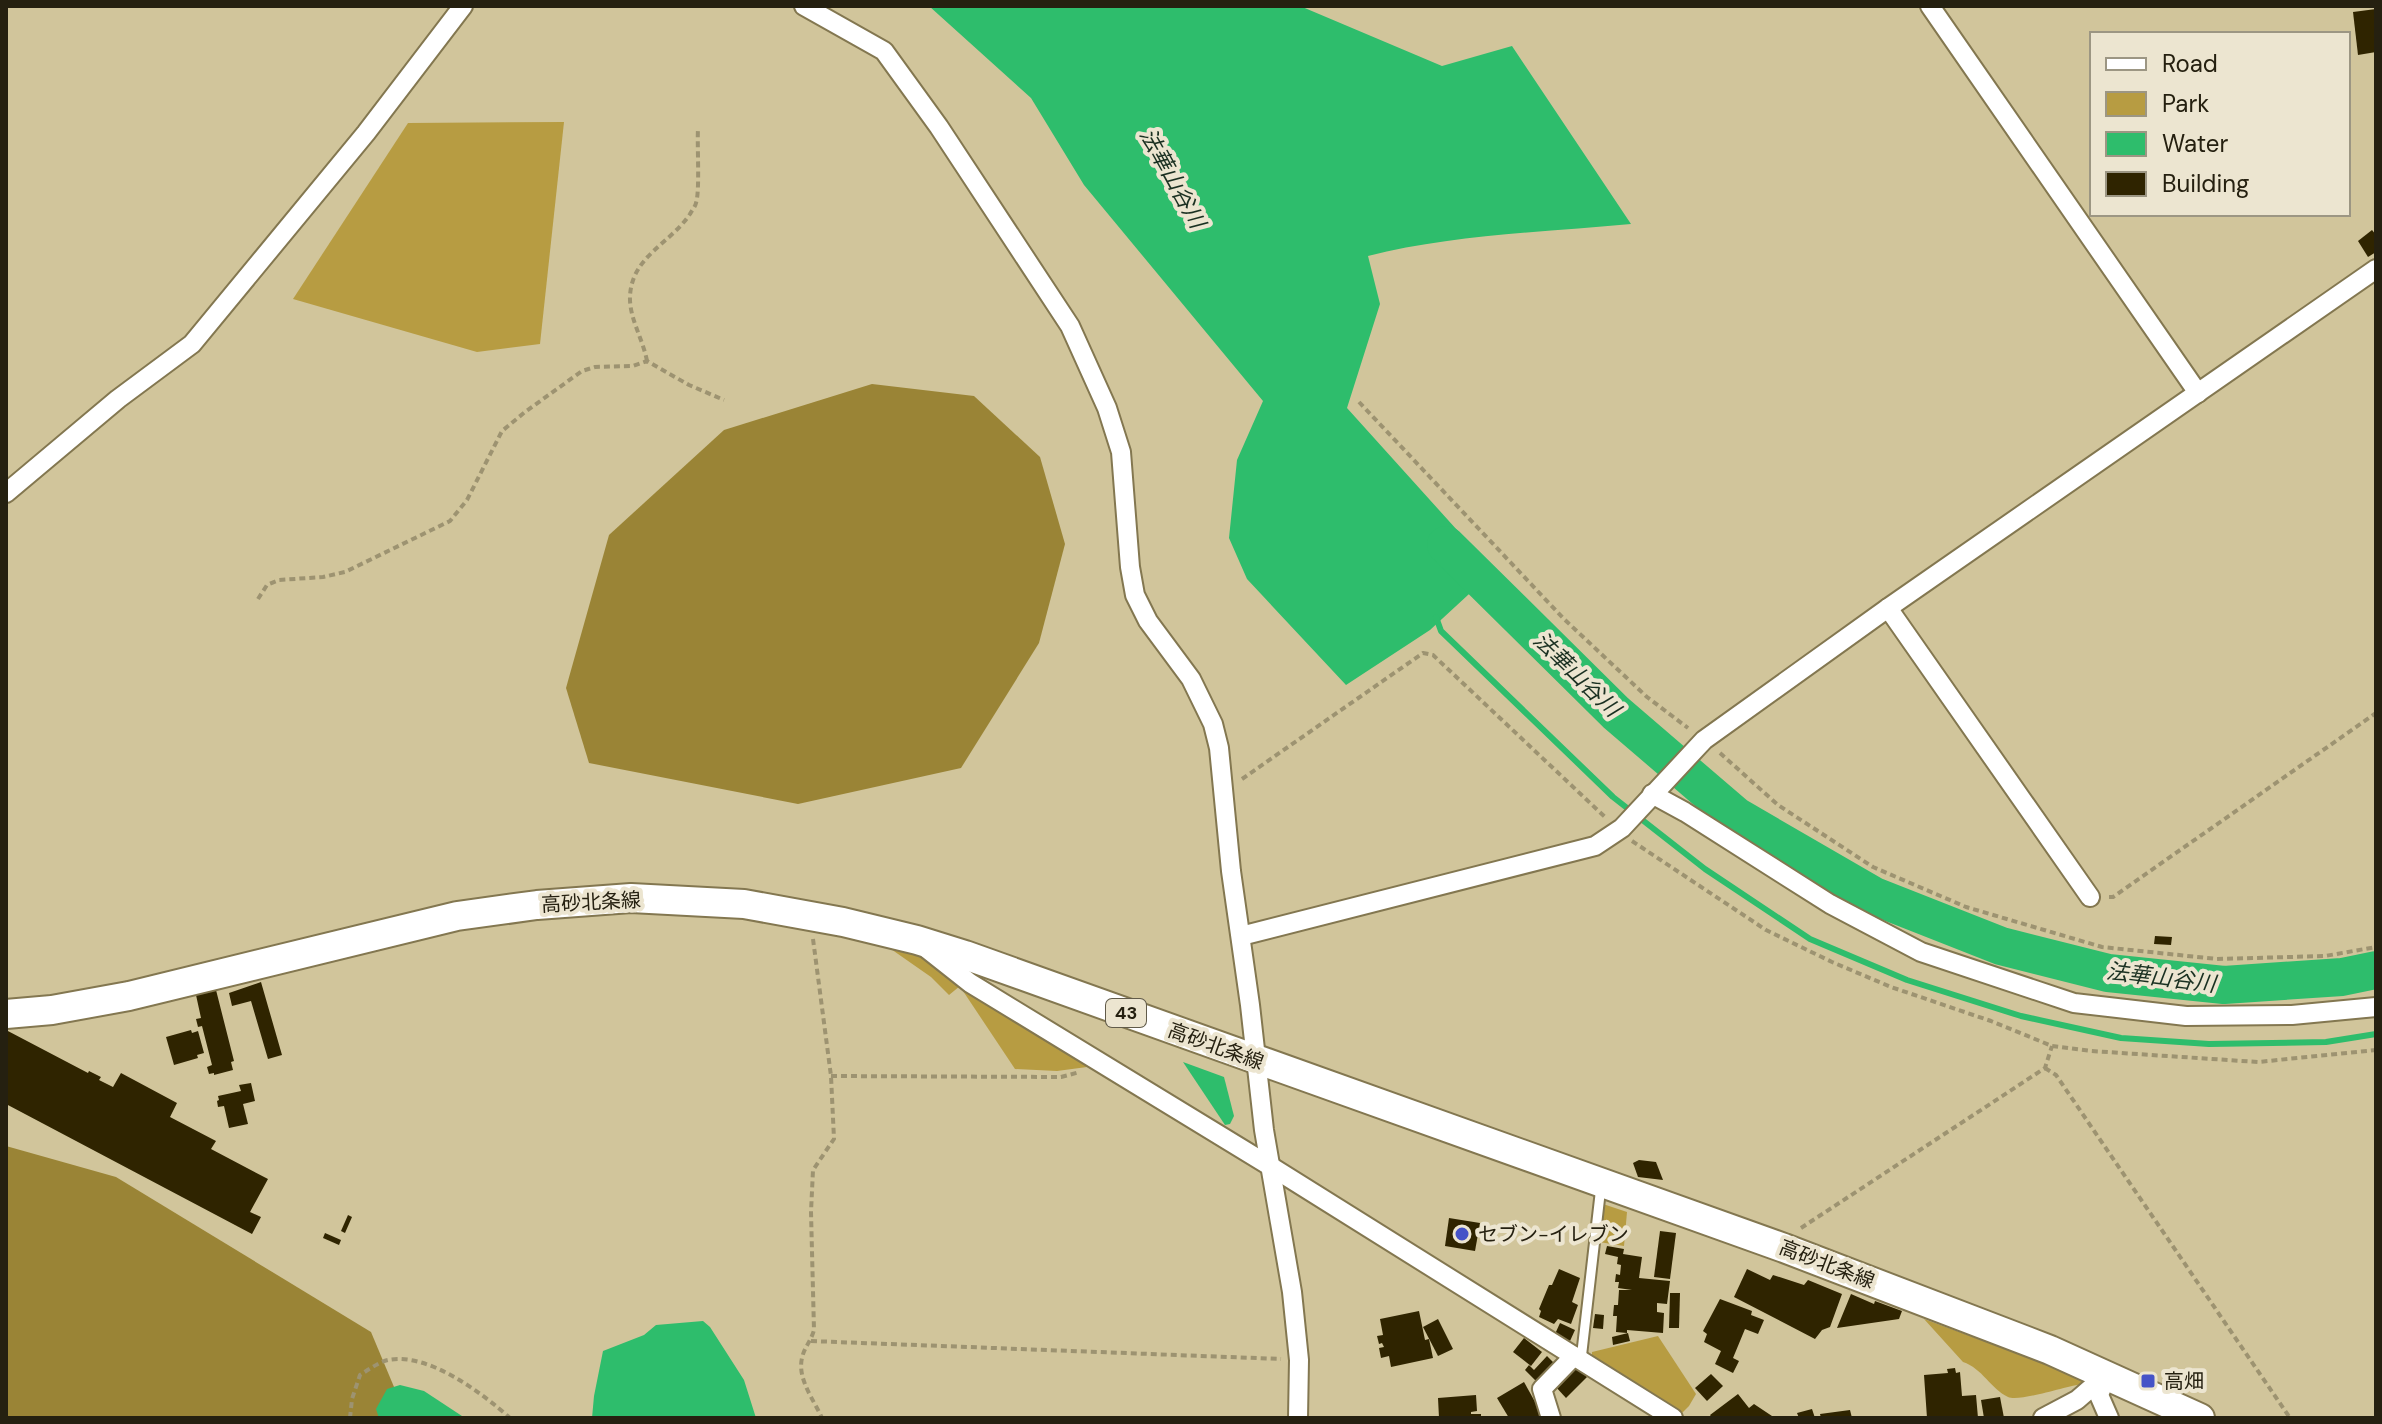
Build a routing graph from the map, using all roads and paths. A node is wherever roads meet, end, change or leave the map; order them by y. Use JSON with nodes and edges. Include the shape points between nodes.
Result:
{"nodes":[{"id":1,"x":463,"y":6,"type":"edge"},
{"id":2,"x":804,"y":6,"type":"edge"},
{"id":3,"x":1930,"y":6,"type":"edge"},
{"id":4,"x":698,"y":129,"type":"dead end"},
{"id":5,"x":2376,"y":269,"type":"edge"},
{"id":6,"x":647,"y":361,"type":"junction"},
{"id":7,"x":2198,"y":393,"type":"junction"},
{"id":8,"x":724,"y":400,"type":"dead end"},
{"id":9,"x":1359,"y":402,"type":"dead end"},
{"id":10,"x":6,"y":493,"type":"edge"},
{"id":11,"x":258,"y":599,"type":"dead end"},
{"id":12,"x":1888,"y":608,"type":"junction"},
{"id":13,"x":2376,"y":713,"type":"edge"},
{"id":14,"x":1704,"y":740,"type":"junction"},
{"id":15,"x":1224,"y":792,"type":"junction"},
{"id":16,"x":1646,"y":800,"type":"junction"},
{"id":17,"x":1620,"y":830,"type":"junction"},
{"id":18,"x":2090,"y":897,"type":"joint"},
{"id":19,"x":810,"y":917,"type":"junction"},
{"id":20,"x":1241,"y":936,"type":"junction"},
{"id":21,"x":917,"y":940,"type":"junction"},
{"id":22,"x":2376,"y":947,"type":"edge"},
{"id":23,"x":2376,"y":1007,"type":"edge"},
{"id":24,"x":6,"y":1014,"type":"edge"},
{"id":25,"x":2052,"y":1046,"type":"junction"},
{"id":26,"x":2376,"y":1050,"type":"edge"},
{"id":27,"x":1256,"y":1060,"type":"junction"},
{"id":28,"x":1105,"y":1065,"type":"junction"},
{"id":29,"x":2045,"y":1068,"type":"junction"},
{"id":30,"x":831,"y":1076,"type":"junction"},
{"id":31,"x":1270,"y":1166,"type":"junction"},
{"id":32,"x":1601,"y":1183,"type":"junction"},
{"id":33,"x":1784,"y":1248,"type":"junction"},
{"id":34,"x":811,"y":1341,"type":"junction"},
{"id":35,"x":1578,"y":1358,"type":"junction"},
{"id":36,"x":1299,"y":1360,"type":"junction"},
{"id":37,"x":2107,"y":1374,"type":"junction"},
{"id":38,"x":350,"y":1418,"type":"edge"},
{"id":39,"x":510,"y":1418,"type":"edge"},
{"id":40,"x":822,"y":1418,"type":"edge"},
{"id":41,"x":1298,"y":1418,"type":"edge"},
{"id":42,"x":1551,"y":1418,"type":"edge"},
{"id":43,"x":1673,"y":1418,"type":"edge"},
{"id":44,"x":2043,"y":1418,"type":"edge"},
{"id":45,"x":2109,"y":1418,"type":"edge"},
{"id":46,"x":2200,"y":1418,"type":"edge"},
{"id":47,"x":2290,"y":1418,"type":"edge"}],
"edges":[{"from":1,"to":10,"type":"street","via":[[192,344]]},
{"from":2,"to":15,"type":"street","via":[[884,51],[1070,326],[1121,452],[1135,595],[1191,679],[1213,724]]},
{"from":3,"to":7,"type":"street"},
{"from":4,"to":6,"type":"path","via":[[696,203],[685,221],[639,264],[632,281],[632,316]]},
{"from":5,"to":7,"type":"street"},
{"from":6,"to":8,"type":"path"},
{"from":6,"to":11,"type":"path","via":[[582,371],[525,412],[502,431],[467,500],[450,521],[345,572],[279,580],[267,585]]},
{"from":7,"to":12,"type":"street"},
{"from":9,"to":14,"type":"path","via":[[1564,619],[1647,697]]},
{"from":12,"to":14,"type":"street"},
{"from":12,"to":18,"type":"street"},
{"from":13,"to":18,"type":"path","via":[[2113,897]]},
{"from":14,"to":16,"type":"street"},
{"from":14,"to":22,"type":"path","via":[[1778,805],[1873,867],[1966,907],[2102,947],[2217,959],[2325,956]]},
{"from":15,"to":17,"type":"path","via":[[1423,653],[1433,655]]},
{"from":15,"to":20,"type":"street"},
{"from":16,"to":17,"type":"street"},
{"from":16,"to":23,"type":"street","via":[[1685,812],[1830,904],[1921,952],[2074,1003],[2186,1016],[2292,1015]]},
{"from":17,"to":20,"type":"street","via":[[1595,846]]},
{"from":17,"to":25,"type":"path","via":[[1779,936],[1891,987]]},
{"from":19,"to":21,"type":"main road","name":"高砂北条線","number":"43"},
{"from":19,"to":24,"type":"main road","name":"高砂北条線","number":"43","via":[[744,904],[631,898],[537,905],[457,916],[129,996]]},
{"from":19,"to":30,"type":"path"},
{"from":20,"to":27,"type":"street"},
{"from":21,"to":27,"type":"main road","name":"高砂北条線","number":"43"},
{"from":21,"to":28,"type":"street","via":[[970,983]]},
{"from":25,"to":26,"type":"path","via":[[2258,1062]]},
{"from":25,"to":29,"type":"path"},
{"from":27,"to":31,"type":"street"},
{"from":27,"to":32,"type":"main road","name":"高砂北条線","number":"43"},
{"from":28,"to":30,"type":"path","via":[[1061,1077]]},
{"from":28,"to":31,"type":"street"},
{"from":29,"to":33,"type":"path","via":[[1798,1231]]},
{"from":29,"to":47,"type":"path","via":[[2056,1075]]},
{"from":30,"to":34,"type":"path","via":[[834,1139],[813,1170]]},
{"from":31,"to":35,"type":"street"},
{"from":31,"to":36,"type":"street"},
{"from":32,"to":33,"type":"main road","name":"高砂北条線","number":"43"},
{"from":32,"to":35,"type":"lane"},
{"from":33,"to":37,"type":"main road","name":"高砂北条線","number":"43"},
{"from":34,"to":36,"type":"path"},
{"from":34,"to":40,"type":"path","via":[[800,1368]]},
{"from":35,"to":42,"type":"street","via":[[1542,1389]]},
{"from":35,"to":43,"type":"street"},
{"from":36,"to":41,"type":"street"},
{"from":37,"to":44,"type":"street","via":[[2077,1400]]},
{"from":37,"to":45,"type":"street","via":[[2099,1395]]},
{"from":37,"to":46,"type":"main road","name":"高砂北条線","number":"43"},
{"from":38,"to":39,"type":"path","via":[[360,1375],[386,1361],[414,1359],[483,1394]]}]}
